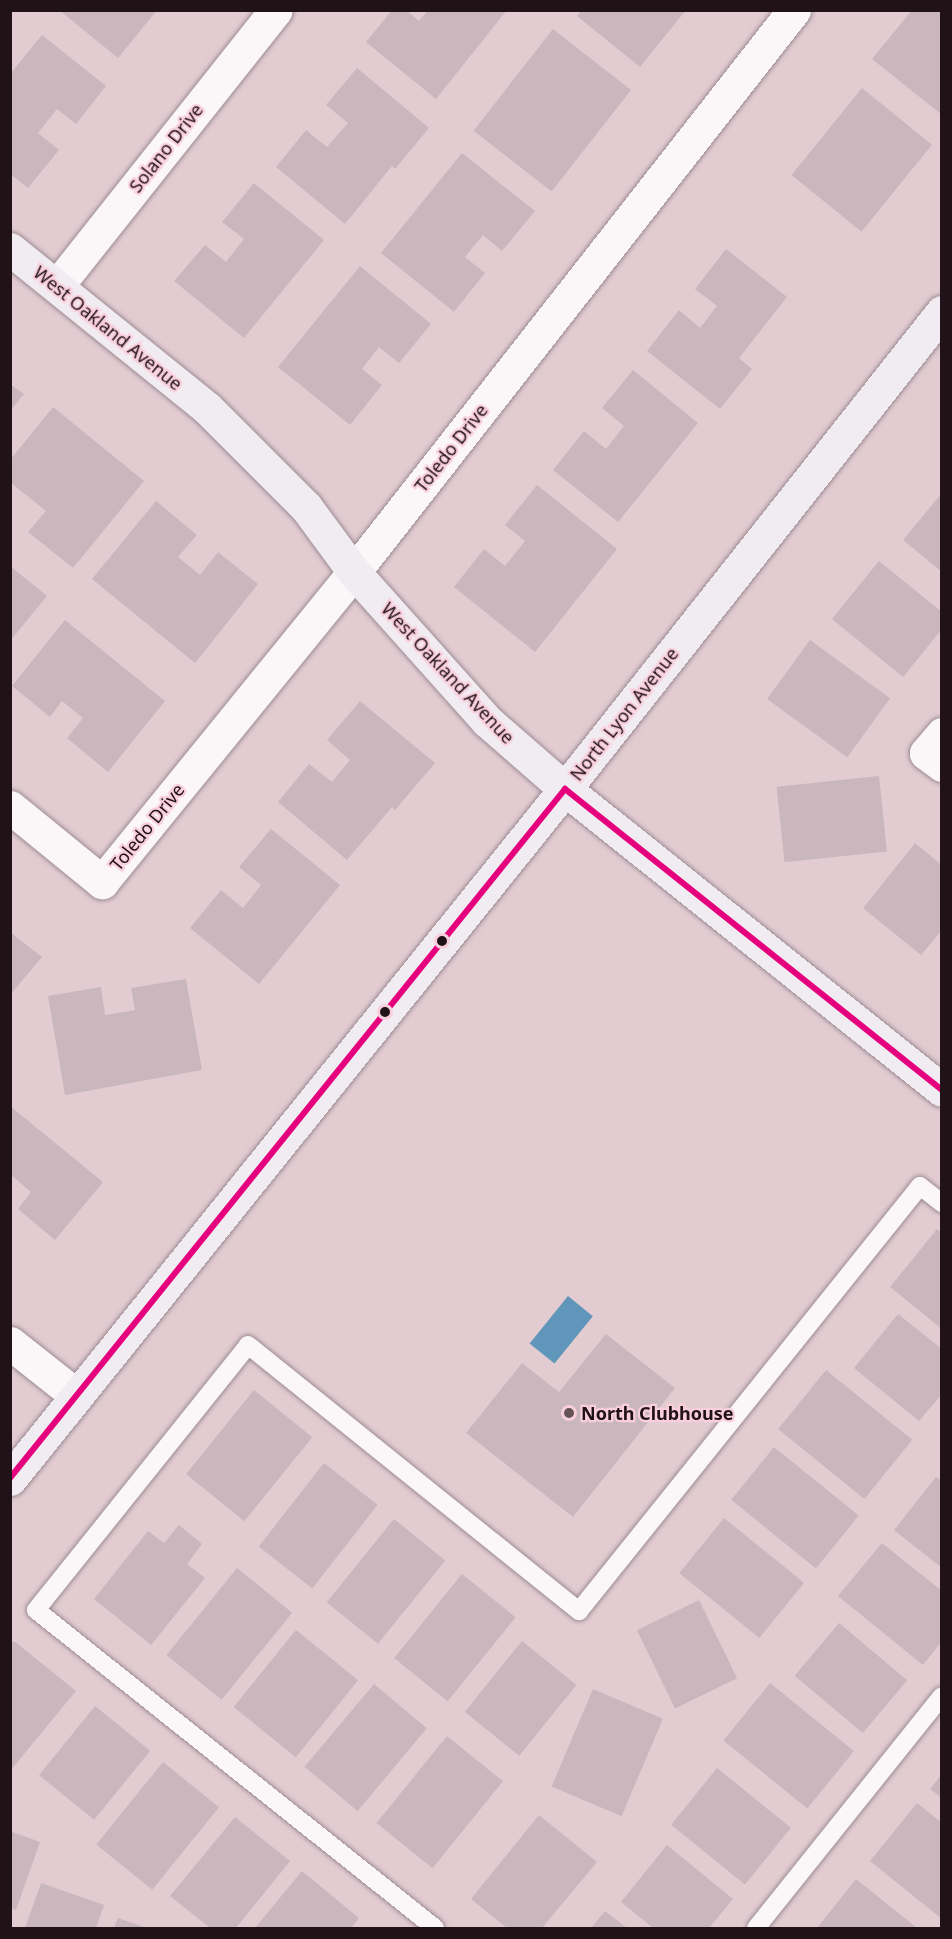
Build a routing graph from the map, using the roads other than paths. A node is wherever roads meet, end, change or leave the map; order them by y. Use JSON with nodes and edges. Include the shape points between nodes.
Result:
{"nodes":[{"id":1,"x":276,"y":10,"type":"edge"},
{"id":2,"x":794,"y":10,"type":"edge"},
{"id":3,"x":10,"y":249,"type":"edge"},
{"id":4,"x":57,"y":286,"type":"junction"},
{"id":5,"x":942,"y":312,"type":"edge"},
{"id":6,"x":354,"y":572,"type":"junction"},
{"id":7,"x":565,"y":789,"type":"junction"},
{"id":8,"x":10,"y":807,"type":"edge"},
{"id":9,"x":942,"y":1090,"type":"edge"},
{"id":10,"x":942,"y":1203,"type":"edge"},
{"id":11,"x":10,"y":1343,"type":"edge"},
{"id":12,"x":77,"y":1396,"type":"junction"},
{"id":13,"x":10,"y":1479,"type":"edge"},
{"id":14,"x":942,"y":1696,"type":"edge"},
{"id":15,"x":435,"y":1929,"type":"edge"},
{"id":16,"x":756,"y":1929,"type":"edge"}],
"edges":[{"from":1,"to":4,"type":"street","name":"Solano Drive"},
{"from":2,"to":6,"type":"street","name":"Toledo Drive"},
{"from":3,"to":4,"type":"street","name":"West Oakland Avenue"},
{"from":4,"to":6,"type":"street","name":"West Oakland Avenue","via":[[207,408],[306,507]]},
{"from":5,"to":7,"type":"street","name":"North Lyon Avenue"},
{"from":6,"to":7,"type":"street","name":"West Oakland Avenue","via":[[488,721]]},
{"from":6,"to":8,"type":"street","name":"Toledo Drive","via":[[102,882]]},
{"from":7,"to":9,"type":"street","name":"West Oakland Avenue"},
{"from":7,"to":12,"type":"street","name":"North Lyon Avenue"},
{"from":10,"to":15,"type":"lane","via":[[920,1186],[579,1611],[248,1345],[36,1610]]},
{"from":11,"to":12,"type":"street"},
{"from":12,"to":13,"type":"street","name":"North Lyon Avenue"},
{"from":14,"to":16,"type":"lane"}]}
